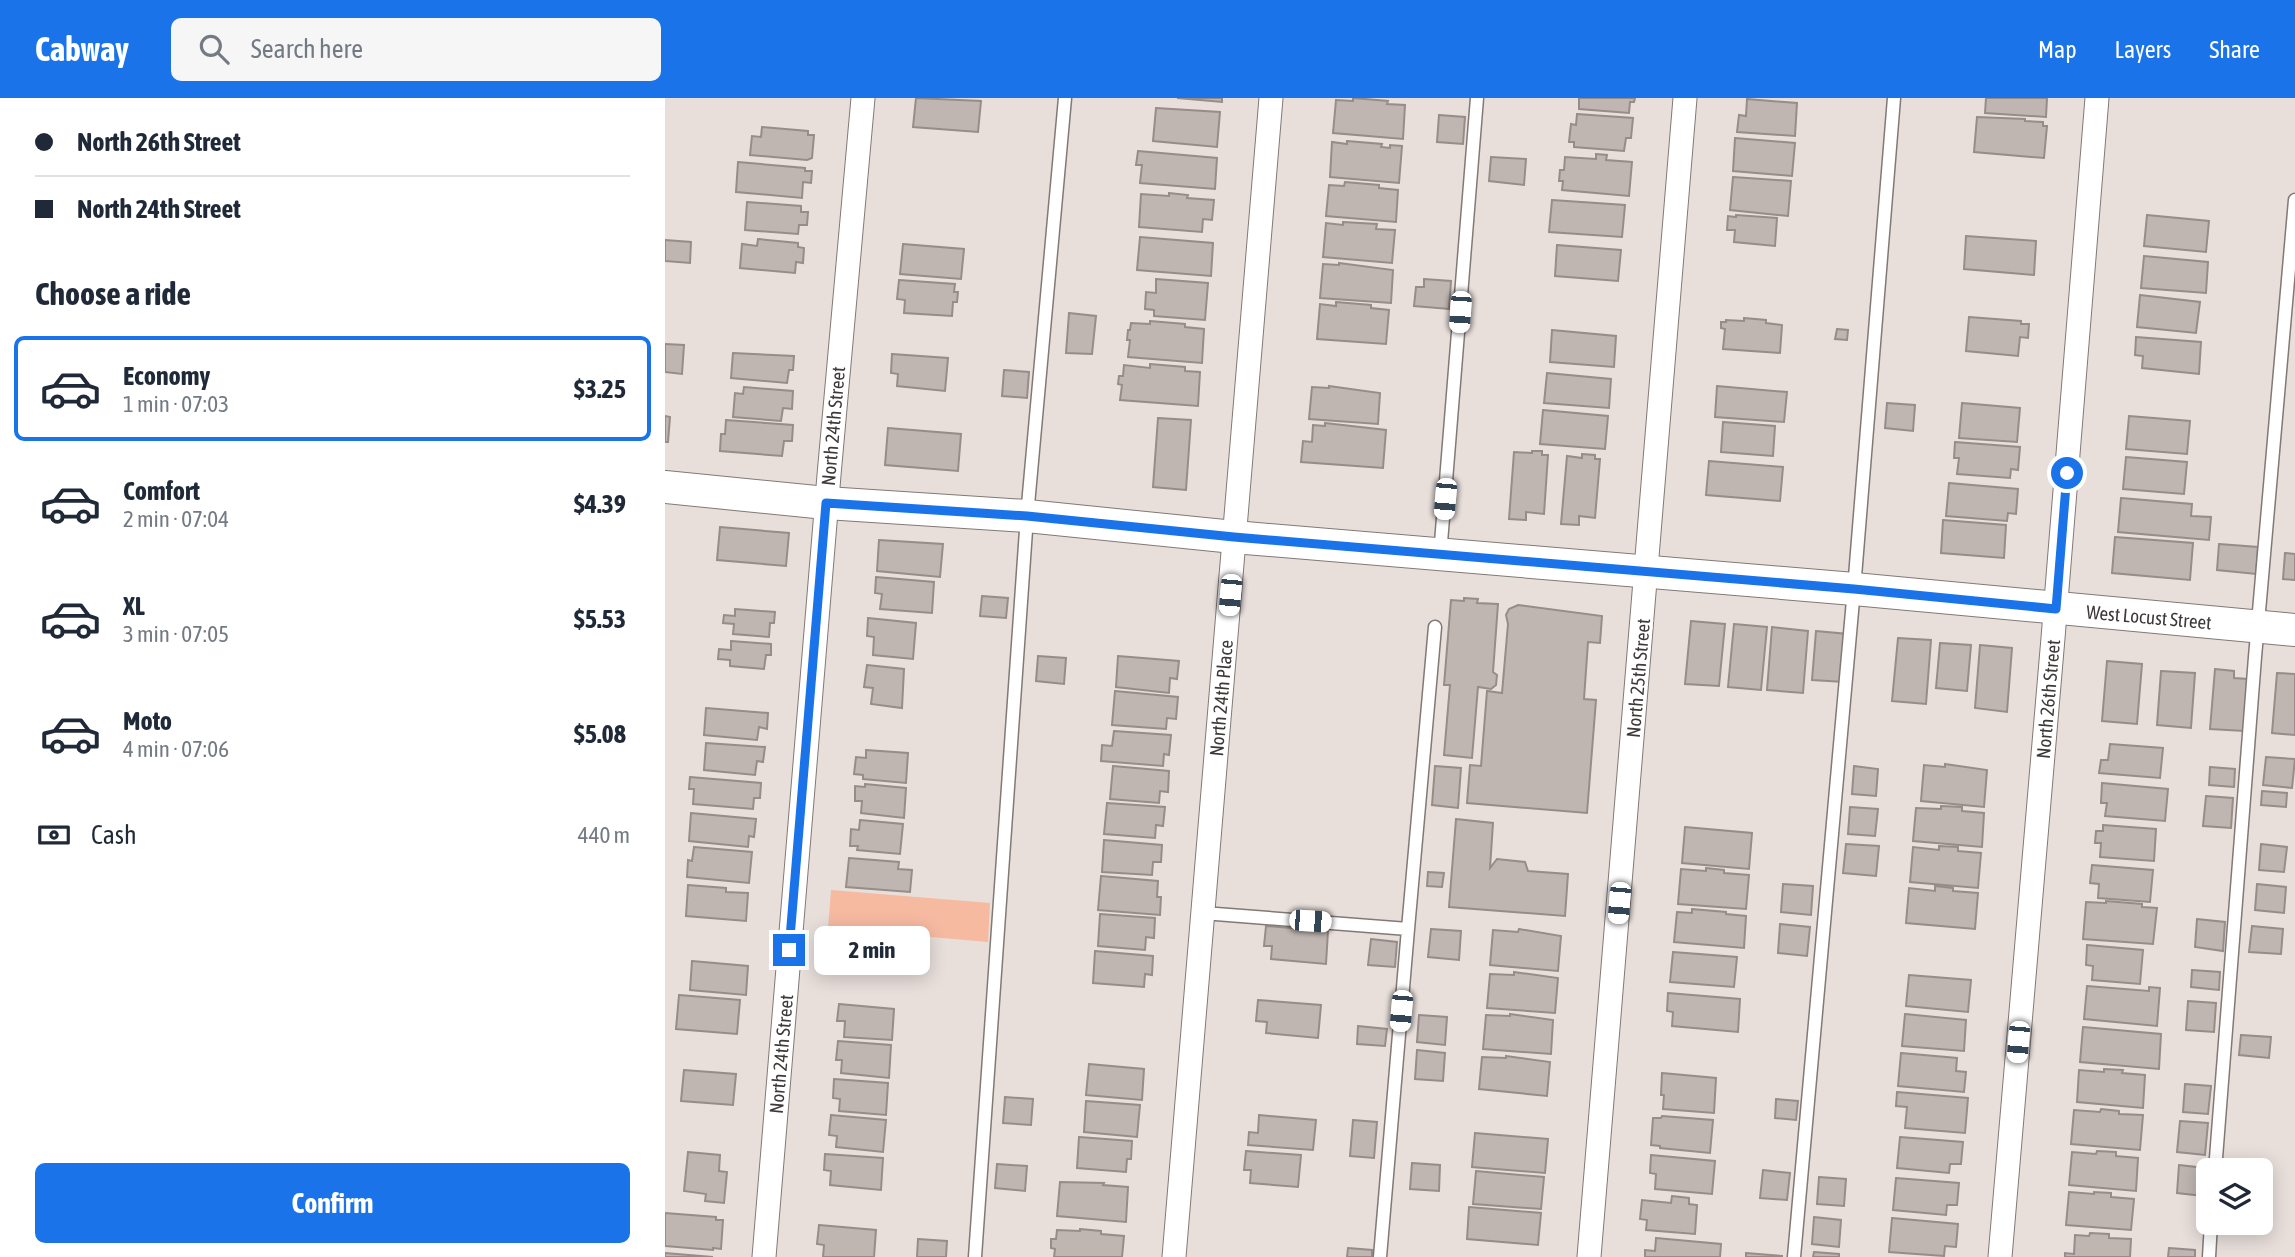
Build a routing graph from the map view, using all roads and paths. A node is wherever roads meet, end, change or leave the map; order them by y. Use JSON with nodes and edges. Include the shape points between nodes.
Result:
{"nodes":[{"id":1,"x":863,"y":98,"type":"edge"},
{"id":2,"x":1065,"y":98,"type":"edge"},
{"id":3,"x":1271,"y":98,"type":"edge"},
{"id":4,"x":1477,"y":98,"type":"edge"},
{"id":5,"x":1685,"y":98,"type":"edge"},
{"id":6,"x":1894,"y":98,"type":"edge"},
{"id":7,"x":2097,"y":98,"type":"edge"},
{"id":8,"x":2295,"y":200,"type":"edge"},
{"id":9,"x":665,"y":487,"type":"edge"},
{"id":10,"x":826,"y":503,"type":"junction"},
{"id":11,"x":1027,"y":516,"type":"junction"},
{"id":12,"x":1234,"y":537,"type":"junction"},
{"id":13,"x":1440,"y":555,"type":"junction"},
{"id":14,"x":1647,"y":571,"type":"junction"},
{"id":15,"x":1854,"y":589,"type":"junction"},
{"id":16,"x":2056,"y":609,"type":"junction"},
{"id":17,"x":1435,"y":627,"type":"dead end"},
{"id":18,"x":2257,"y":627,"type":"junction"},
{"id":19,"x":2295,"y":630,"type":"edge"},
{"id":20,"x":1203,"y":913,"type":"junction"},
{"id":21,"x":1408,"y":929,"type":"junction"},
{"id":22,"x":2216,"y":1158,"type":"edge"},
{"id":23,"x":2210,"y":1235,"type":"edge"},
{"id":24,"x":764,"y":1257,"type":"edge"},
{"id":25,"x":975,"y":1257,"type":"edge"},
{"id":26,"x":1174,"y":1257,"type":"edge"},
{"id":27,"x":1380,"y":1257,"type":"edge"},
{"id":28,"x":1589,"y":1257,"type":"edge"},
{"id":29,"x":1794,"y":1257,"type":"edge"},
{"id":30,"x":2000,"y":1257,"type":"edge"},
{"id":31,"x":2209,"y":1257,"type":"edge"}],
"edges":[{"from":1,"to":10,"type":"street","name":"North 24th Street"},
{"from":2,"to":11,"type":"lane"},
{"from":3,"to":12,"type":"street","name":"North 24th Place"},
{"from":4,"to":13,"type":"lane"},
{"from":5,"to":14,"type":"street","name":"North 25th Street"},
{"from":6,"to":15,"type":"lane"},
{"from":7,"to":16,"type":"street","name":"North 26th Street"},
{"from":8,"to":18,"type":"lane"},
{"from":9,"to":10,"type":"street","name":"West Locust Street"},
{"from":10,"to":11,"type":"street","name":"West Locust Street"},
{"from":10,"to":24,"type":"street","name":"North 24th Street"},
{"from":11,"to":12,"type":"street","name":"West Locust Street"},
{"from":11,"to":25,"type":"lane"},
{"from":12,"to":13,"type":"street","name":"West Locust Street"},
{"from":12,"to":20,"type":"street","name":"North 24th Place"},
{"from":13,"to":14,"type":"street","name":"West Locust Street"},
{"from":14,"to":15,"type":"street","name":"West Locust Street"},
{"from":14,"to":28,"type":"street","name":"North 25th Street"},
{"from":15,"to":16,"type":"street","name":"West Locust Street"},
{"from":15,"to":29,"type":"lane"},
{"from":16,"to":18,"type":"street","name":"West Locust Street"},
{"from":16,"to":30,"type":"street","name":"North 26th Street"},
{"from":17,"to":21,"type":"lane"},
{"from":18,"to":19,"type":"street","name":"West Locust Street"},
{"from":18,"to":22,"type":"lane"},
{"from":20,"to":21,"type":"lane"},
{"from":20,"to":26,"type":"street","name":"North 24th Place"},
{"from":21,"to":27,"type":"lane"},
{"from":23,"to":31,"type":"lane"}]}
